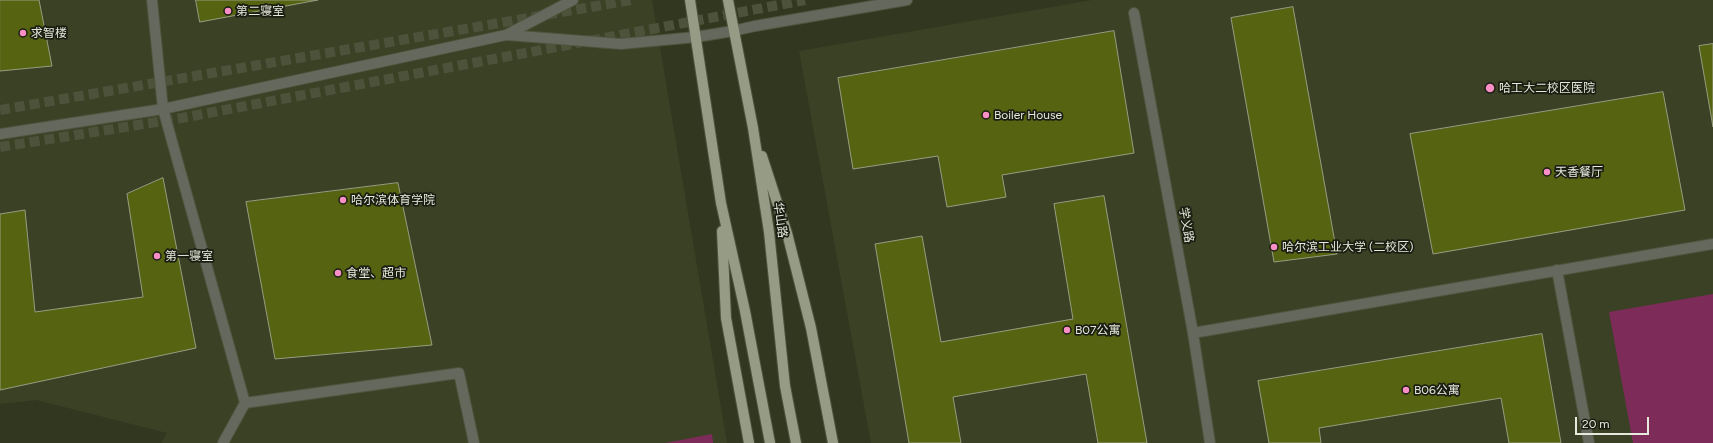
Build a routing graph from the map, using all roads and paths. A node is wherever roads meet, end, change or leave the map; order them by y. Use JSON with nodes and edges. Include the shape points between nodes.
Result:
{"nodes":[{"id":1,"x":152,"y":0,"type":"edge"},
{"id":2,"x":573,"y":0,"type":"edge"},
{"id":3,"x":907,"y":0,"type":"edge"},
{"id":4,"x":728,"y":1,"type":"edge"},
{"id":5,"x":691,"y":5,"type":"edge"},
{"id":6,"x":1134,"y":13,"type":"dead end"},
{"id":7,"x":733,"y":31,"type":"junction"},
{"id":8,"x":506,"y":35,"type":"junction"},
{"id":9,"x":696,"y":37,"type":"junction"},
{"id":10,"x":163,"y":109,"type":"junction"},
{"id":11,"x":753,"y":128,"type":"junction"},
{"id":12,"x":0,"y":134,"type":"edge"},
{"id":13,"x":721,"y":203,"type":"junction"},
{"id":14,"x":1713,"y":244,"type":"edge"},
{"id":15,"x":1557,"y":270,"type":"junction"},
{"id":16,"x":1193,"y":333,"type":"junction"},
{"id":17,"x":245,"y":403,"type":"junction"},
{"id":18,"x":223,"y":443,"type":"edge"},
{"id":19,"x":474,"y":443,"type":"edge"},
{"id":20,"x":749,"y":443,"type":"edge"},
{"id":21,"x":770,"y":443,"type":"edge"},
{"id":22,"x":796,"y":443,"type":"edge"},
{"id":23,"x":833,"y":443,"type":"edge"},
{"id":24,"x":1210,"y":443,"type":"edge"},
{"id":25,"x":1589,"y":443,"type":"edge"}],
"edges":[{"from":1,"to":10,"type":"street"},
{"from":2,"to":8,"type":"street"},
{"from":3,"to":7,"type":"street"},
{"from":4,"to":7,"type":"main road","name":"华山路"},
{"from":5,"to":9,"type":"main road"},
{"from":6,"to":16,"type":"street","name":"学义路"},
{"from":7,"to":9,"type":"street"},
{"from":7,"to":11,"type":"main road","name":"华山路"},
{"from":8,"to":9,"type":"street","via":[[621,44]]},
{"from":8,"to":10,"type":"street"},
{"from":9,"to":13,"type":"main road"},
{"from":10,"to":12,"type":"street"},
{"from":10,"to":17,"type":"street"},
{"from":11,"to":22,"type":"main road","name":"华山路","via":[[769,232],[785,386]]},
{"from":11,"to":23,"type":"main road","via":[[789,240],[811,328]]},
{"from":13,"to":20,"type":"main road","via":[[726,318]]},
{"from":13,"to":21,"type":"main road"},
{"from":14,"to":15,"type":"street"},
{"from":15,"to":16,"type":"street"},
{"from":15,"to":25,"type":"street"},
{"from":16,"to":24,"type":"street","name":"学义路"},
{"from":17,"to":18,"type":"street"},
{"from":17,"to":19,"type":"street","via":[[459,373]]}]}
